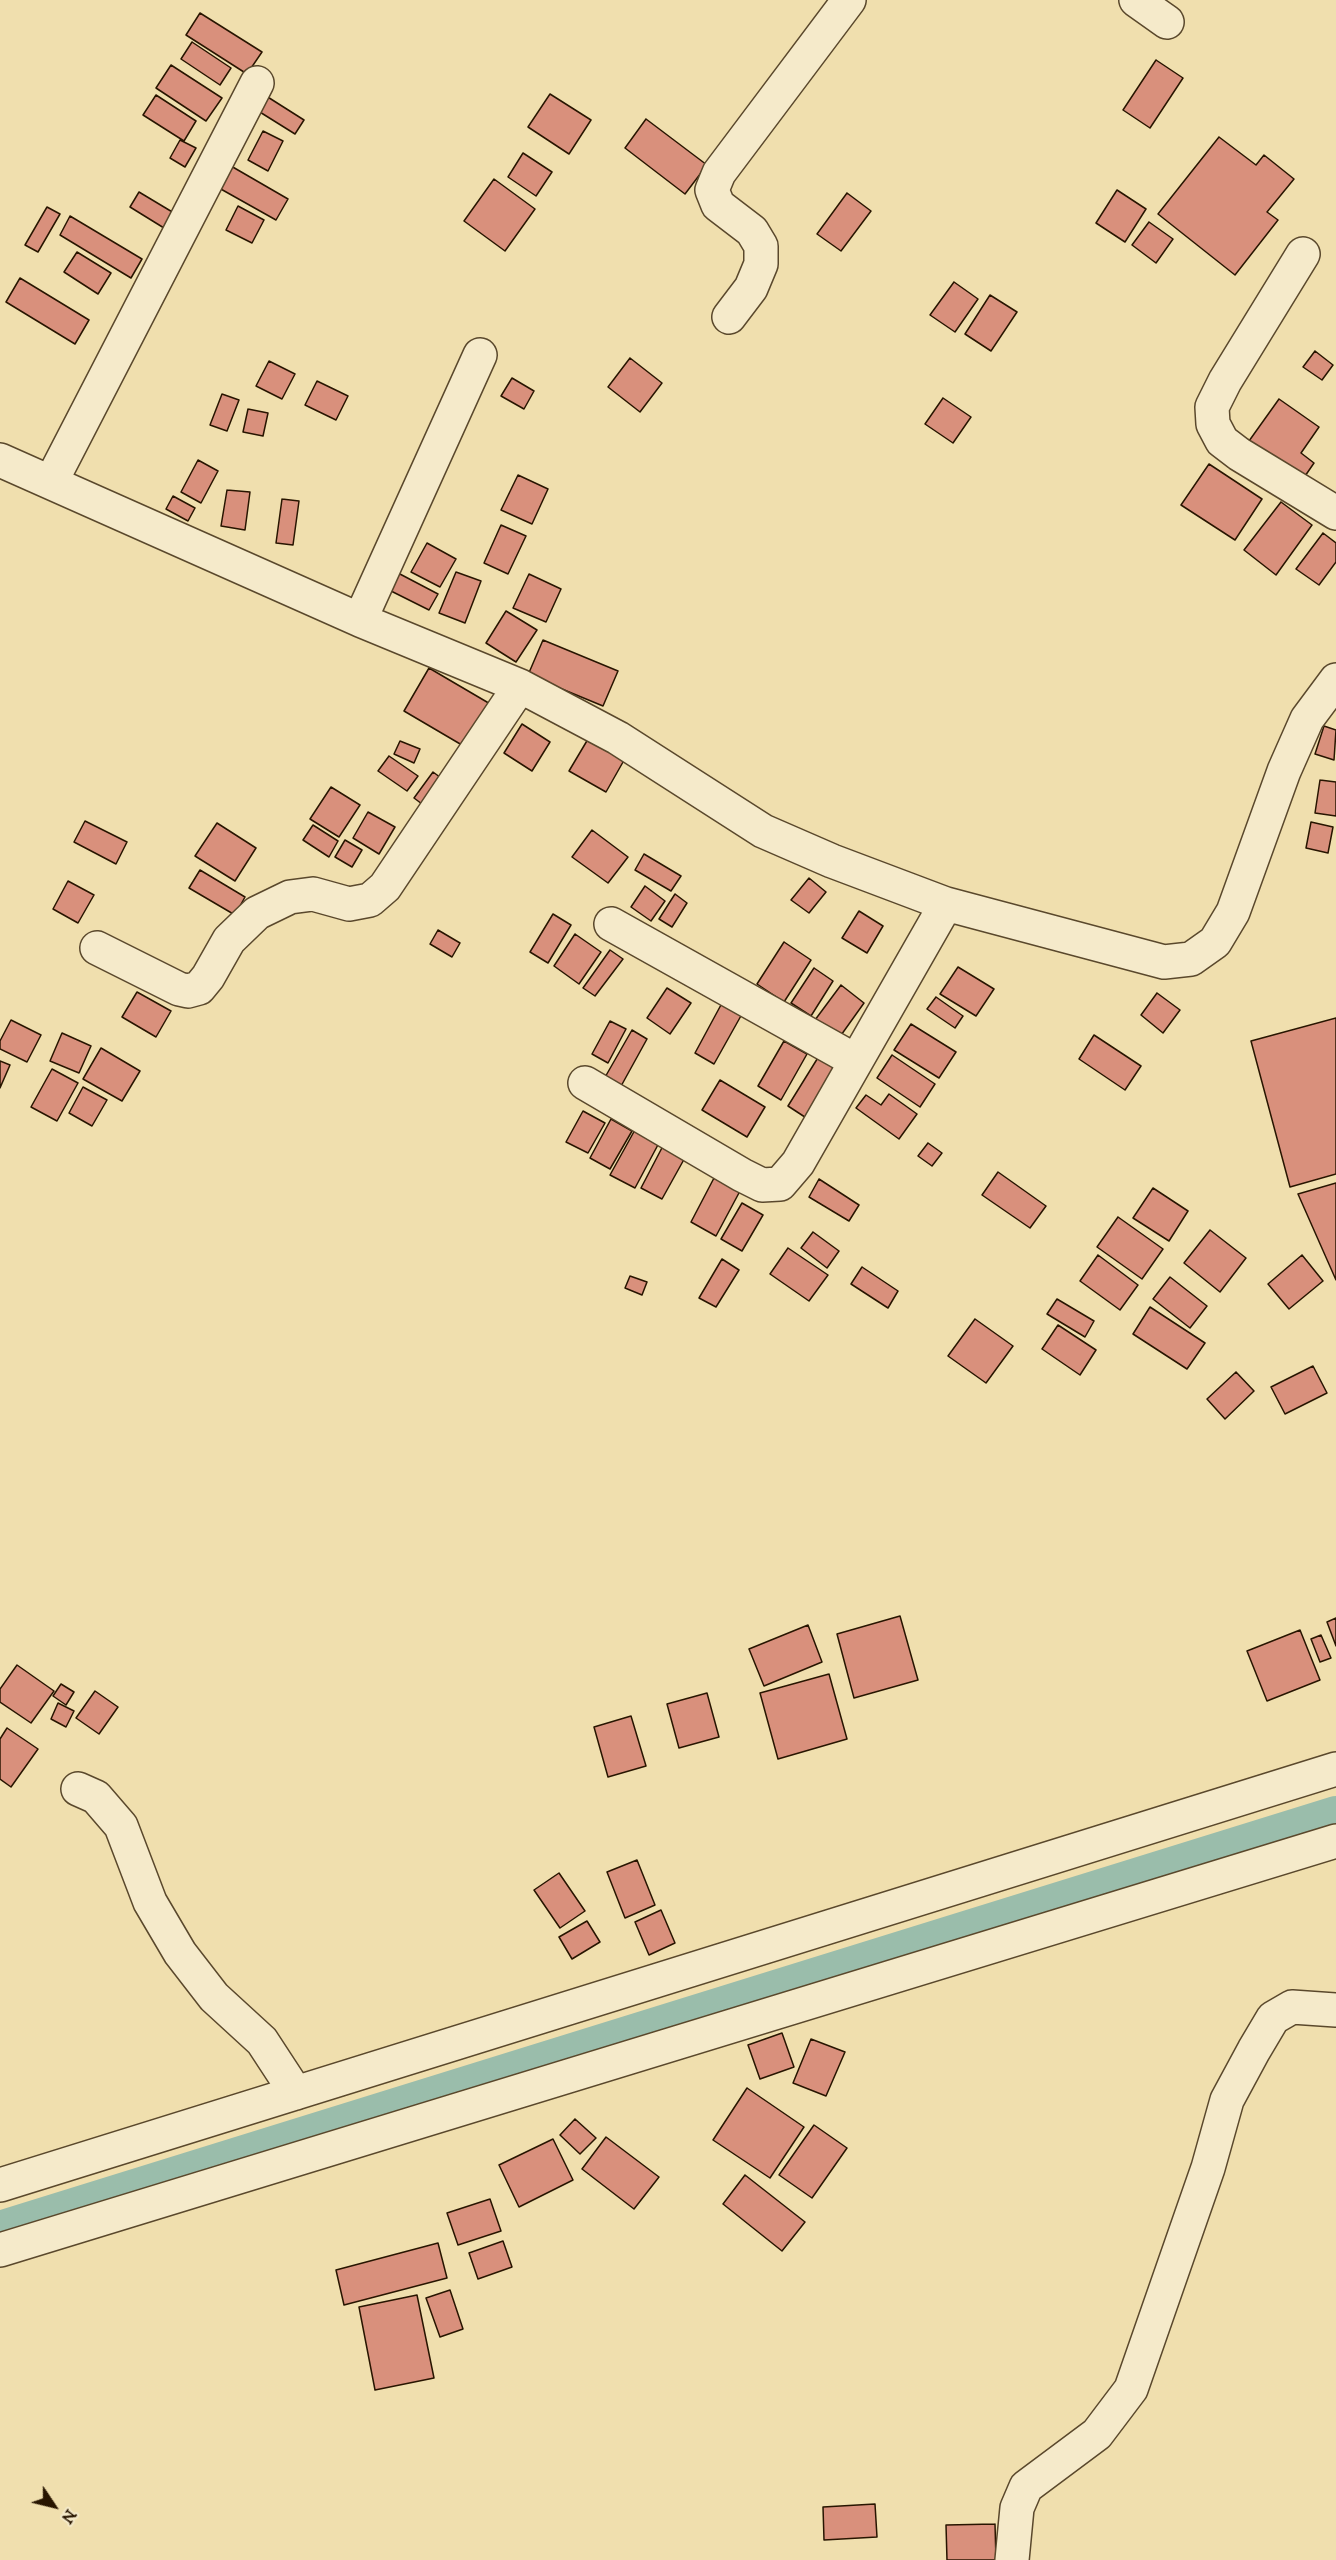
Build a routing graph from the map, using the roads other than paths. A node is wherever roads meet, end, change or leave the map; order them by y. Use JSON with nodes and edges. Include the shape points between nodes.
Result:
{"nodes":[{"id":1,"x":849,"y":0,"type":"edge"},
{"id":2,"x":1136,"y":0,"type":"edge"},
{"id":3,"x":1167,"y":22,"type":"dead end"},
{"id":4,"x":257,"y":82,"type":"dead end"},
{"id":5,"x":1304,"y":254,"type":"dead end"},
{"id":6,"x":729,"y":317,"type":"dead end"},
{"id":7,"x":480,"y":355,"type":"dead end"},
{"id":8,"x":0,"y":460,"type":"edge"},
{"id":9,"x":51,"y":482,"type":"junction"},
{"id":10,"x":1336,"y":513,"type":"edge"},
{"id":11,"x":360,"y":620,"type":"junction"},
{"id":12,"x":1336,"y":680,"type":"edge"},
{"id":13,"x":520,"y":686,"type":"junction"},
{"id":14,"x":946,"y":904,"type":"junction"},
{"id":15,"x":611,"y":924,"type":"dead end"},
{"id":16,"x":97,"y":948,"type":"dead end"},
{"id":17,"x":856,"y":1061,"type":"junction"},
{"id":18,"x":585,"y":1083,"type":"dead end"},
{"id":19,"x":1336,"y":1769,"type":"edge"},
{"id":20,"x":78,"y":1789,"type":"dead end"},
{"id":21,"x":1336,"y":1841,"type":"edge"},
{"id":22,"x":1336,"y":2010,"type":"edge"},
{"id":23,"x":296,"y":2093,"type":"junction"},
{"id":24,"x":0,"y":2185,"type":"edge"},
{"id":25,"x":0,"y":2250,"type":"edge"},
{"id":26,"x":1012,"y":2560,"type":"edge"}],
"edges":[{"from":1,"to":6,"type":"street","via":[[719,173],[711,190],[718,206],[752,231],[761,246],[761,264],[754,280]]},
{"from":2,"to":3,"type":"street"},
{"from":4,"to":9,"type":"street"},
{"from":5,"to":10,"type":"street","via":[[1225,381],[1212,407],[1213,424],[1222,441],[1239,454]]},
{"from":7,"to":11,"type":"street"},
{"from":8,"to":9,"type":"street"},
{"from":9,"to":11,"type":"street"},
{"from":11,"to":13,"type":"street"},
{"from":12,"to":14,"type":"street","via":[[1307,719],[1233,912],[1215,942],[1191,959],[1164,962]]},
{"from":13,"to":14,"type":"street","via":[[618,738],[763,831]]},
{"from":13,"to":16,"type":"street","via":[[390,879],[370,900],[349,904],[313,894],[290,897],[257,913],[229,940],[208,978],[199,988],[188,991]]},
{"from":14,"to":17,"type":"street"},
{"from":15,"to":17,"type":"street"},
{"from":17,"to":18,"type":"street","via":[[798,1163],[780,1184],[762,1185]]},
{"from":19,"to":23,"type":"street"},
{"from":20,"to":23,"type":"street","via":[[96,1797],[121,1826],[150,1902],[180,1953],[214,1997],[262,2041]]},
{"from":21,"to":25,"type":"street"},
{"from":22,"to":26,"type":"street","via":[[1292,2007],[1274,2018],[1254,2050],[1227,2100],[1208,2168],[1131,2390],[1097,2434],[1026,2487],[1017,2508]]},
{"from":23,"to":24,"type":"street"}]}
